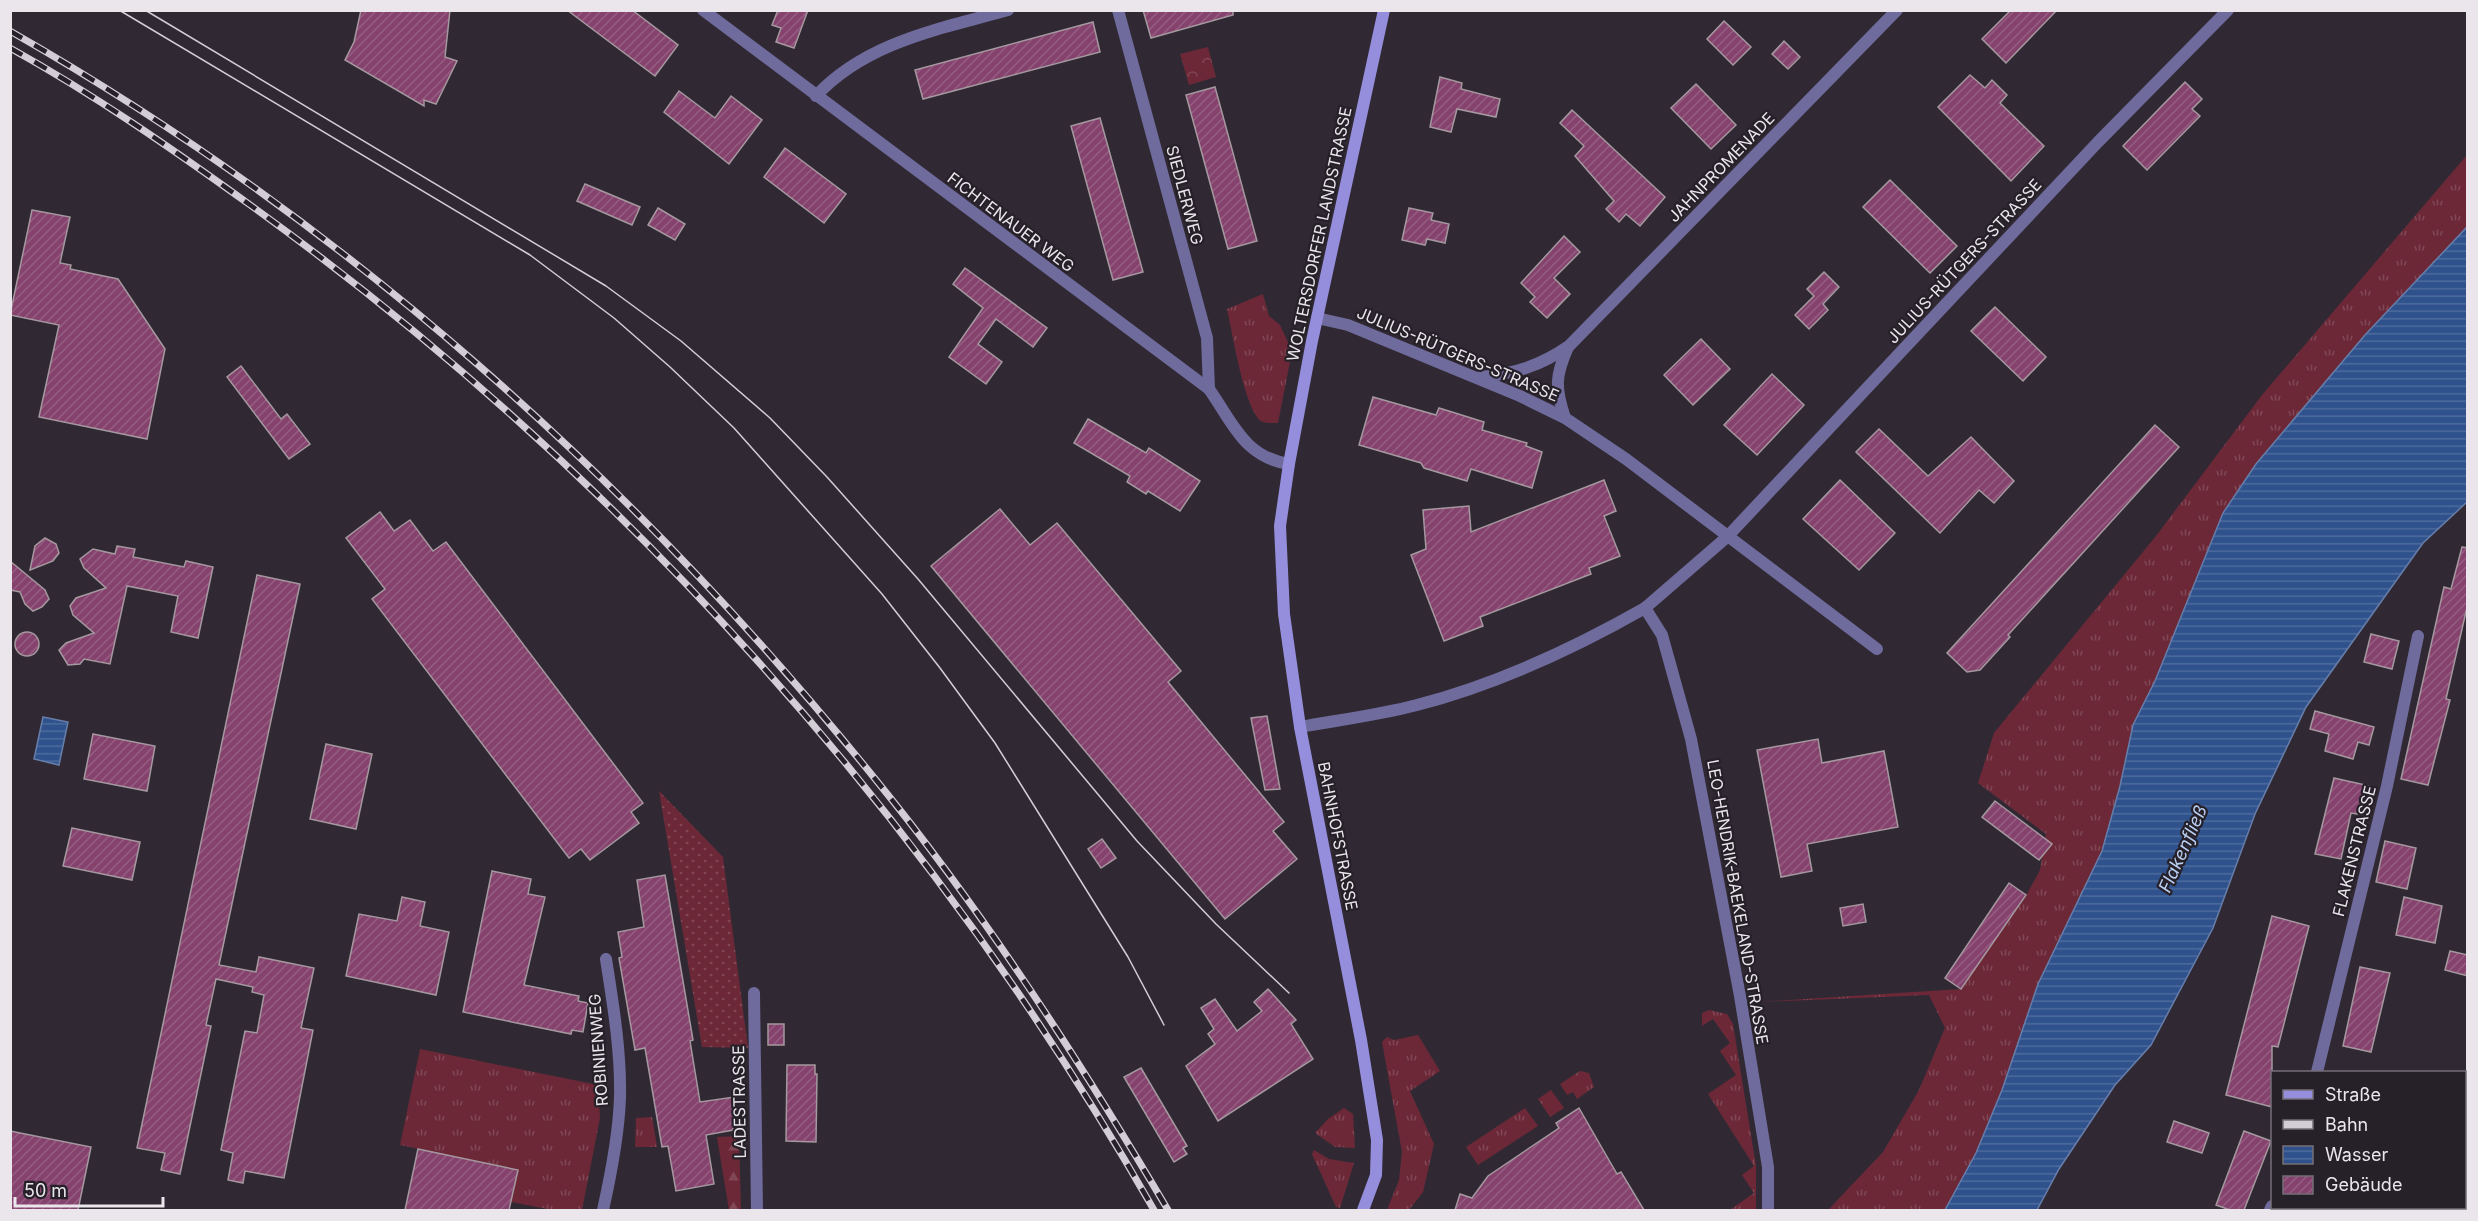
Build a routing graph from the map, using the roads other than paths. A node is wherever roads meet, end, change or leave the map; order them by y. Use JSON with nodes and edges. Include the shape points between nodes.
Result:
{"nodes":[{"id":1,"x":703,"y":10,"type":"edge"},
{"id":2,"x":1008,"y":10,"type":"edge"},
{"id":3,"x":1118,"y":10,"type":"edge"},
{"id":4,"x":1384,"y":10,"type":"edge"},
{"id":5,"x":1897,"y":10,"type":"edge"},
{"id":6,"x":2228,"y":10,"type":"edge"},
{"id":7,"x":816,"y":96,"type":"junction"},
{"id":8,"x":1317,"y":318,"type":"junction"},
{"id":9,"x":1569,"y":346,"type":"junction"},
{"id":10,"x":1476,"y":377,"type":"junction"},
{"id":11,"x":1209,"y":389,"type":"junction"},
{"id":12,"x":1565,"y":418,"type":"junction"},
{"id":13,"x":1289,"y":464,"type":"junction"},
{"id":14,"x":1727,"y":537,"type":"junction"},
{"id":15,"x":1645,"y":608,"type":"junction"},
{"id":16,"x":2418,"y":636,"type":"dead end"},
{"id":17,"x":1876,"y":649,"type":"dead end"},
{"id":18,"x":1300,"y":727,"type":"junction"},
{"id":19,"x":606,"y":959,"type":"dead end"},
{"id":20,"x":754,"y":993,"type":"dead end"},
{"id":21,"x":2317,"y":1071,"type":"edge"},
{"id":22,"x":603,"y":1210,"type":"edge"},
{"id":23,"x":757,"y":1210,"type":"edge"},
{"id":24,"x":1363,"y":1210,"type":"edge"},
{"id":25,"x":1768,"y":1210,"type":"edge"}],
"edges":[{"from":1,"to":7,"type":"street","name":"FICHTENAUER WEG"},
{"from":2,"to":7,"type":"street","via":[[884,47]]},
{"from":3,"to":11,"type":"street","name":"SIEDLERWEG","via":[[1207,338]]},
{"from":4,"to":8,"type":"main road","name":"WOLTERSDORFER LANDSTRASSE"},
{"from":5,"to":9,"type":"street","name":"JAHNPROMENADE"},
{"from":6,"to":14,"type":"street","name":"JULIUS-RÜTGERS-STRASSE","via":[[2098,142]]},
{"from":7,"to":11,"type":"street","name":"FICHTENAUER WEG"},
{"from":8,"to":10,"type":"street","name":"JULIUS-RÜTGERS-STRASSE","via":[[1348,325]]},
{"from":8,"to":13,"type":"main road","name":"WOLTERSDORFER LANDSTRASSE"},
{"from":9,"to":10,"type":"street","name":"JAHNPROMENADE","via":[[1546,362],[1513,374]]},
{"from":9,"to":12,"type":"street","name":"JAHNPROMENADE","via":[[1557,371],[1557,395]]},
{"from":10,"to":12,"type":"street","name":"JULIUS-RÜTGERS-STRASSE"},
{"from":11,"to":13,"type":"street","name":"FICHTENAUER WEG","via":[[1252,451],[1271,461]]},
{"from":12,"to":14,"type":"street","name":"JULIUS-RÜTGERS-STRASSE","via":[[1626,459]]},
{"from":13,"to":18,"type":"main road","name":"BAHNHOFSTRASSE","via":[[1280,526],[1280,571]]},
{"from":14,"to":15,"type":"street","name":"JULIUS-RÜTGERS-STRASSE"},
{"from":14,"to":17,"type":"street","name":"JULIUS-RÜTGERS-STRASSE"},
{"from":15,"to":18,"type":"street","name":"JULIUS-RÜTGERS-STRASSE","via":[[1565,652],[1451,695]]},
{"from":15,"to":25,"type":"street","name":"LEO-HENDRIK-BAEKELAND-STRASSE","via":[[1662,635],[1702,789],[1768,1167]]},
{"from":16,"to":21,"type":"street","name":"FLAKENSTRASSE","via":[[2387,786]]},
{"from":18,"to":24,"type":"main road","name":"BAHNHOFSTRASSE","via":[[1377,1140],[1376,1175]]},
{"from":19,"to":22,"type":"street","name":"ROBINIENWEG","via":[[620,1097]]},
{"from":20,"to":23,"type":"street","name":"LADESTRASSE"}]}
